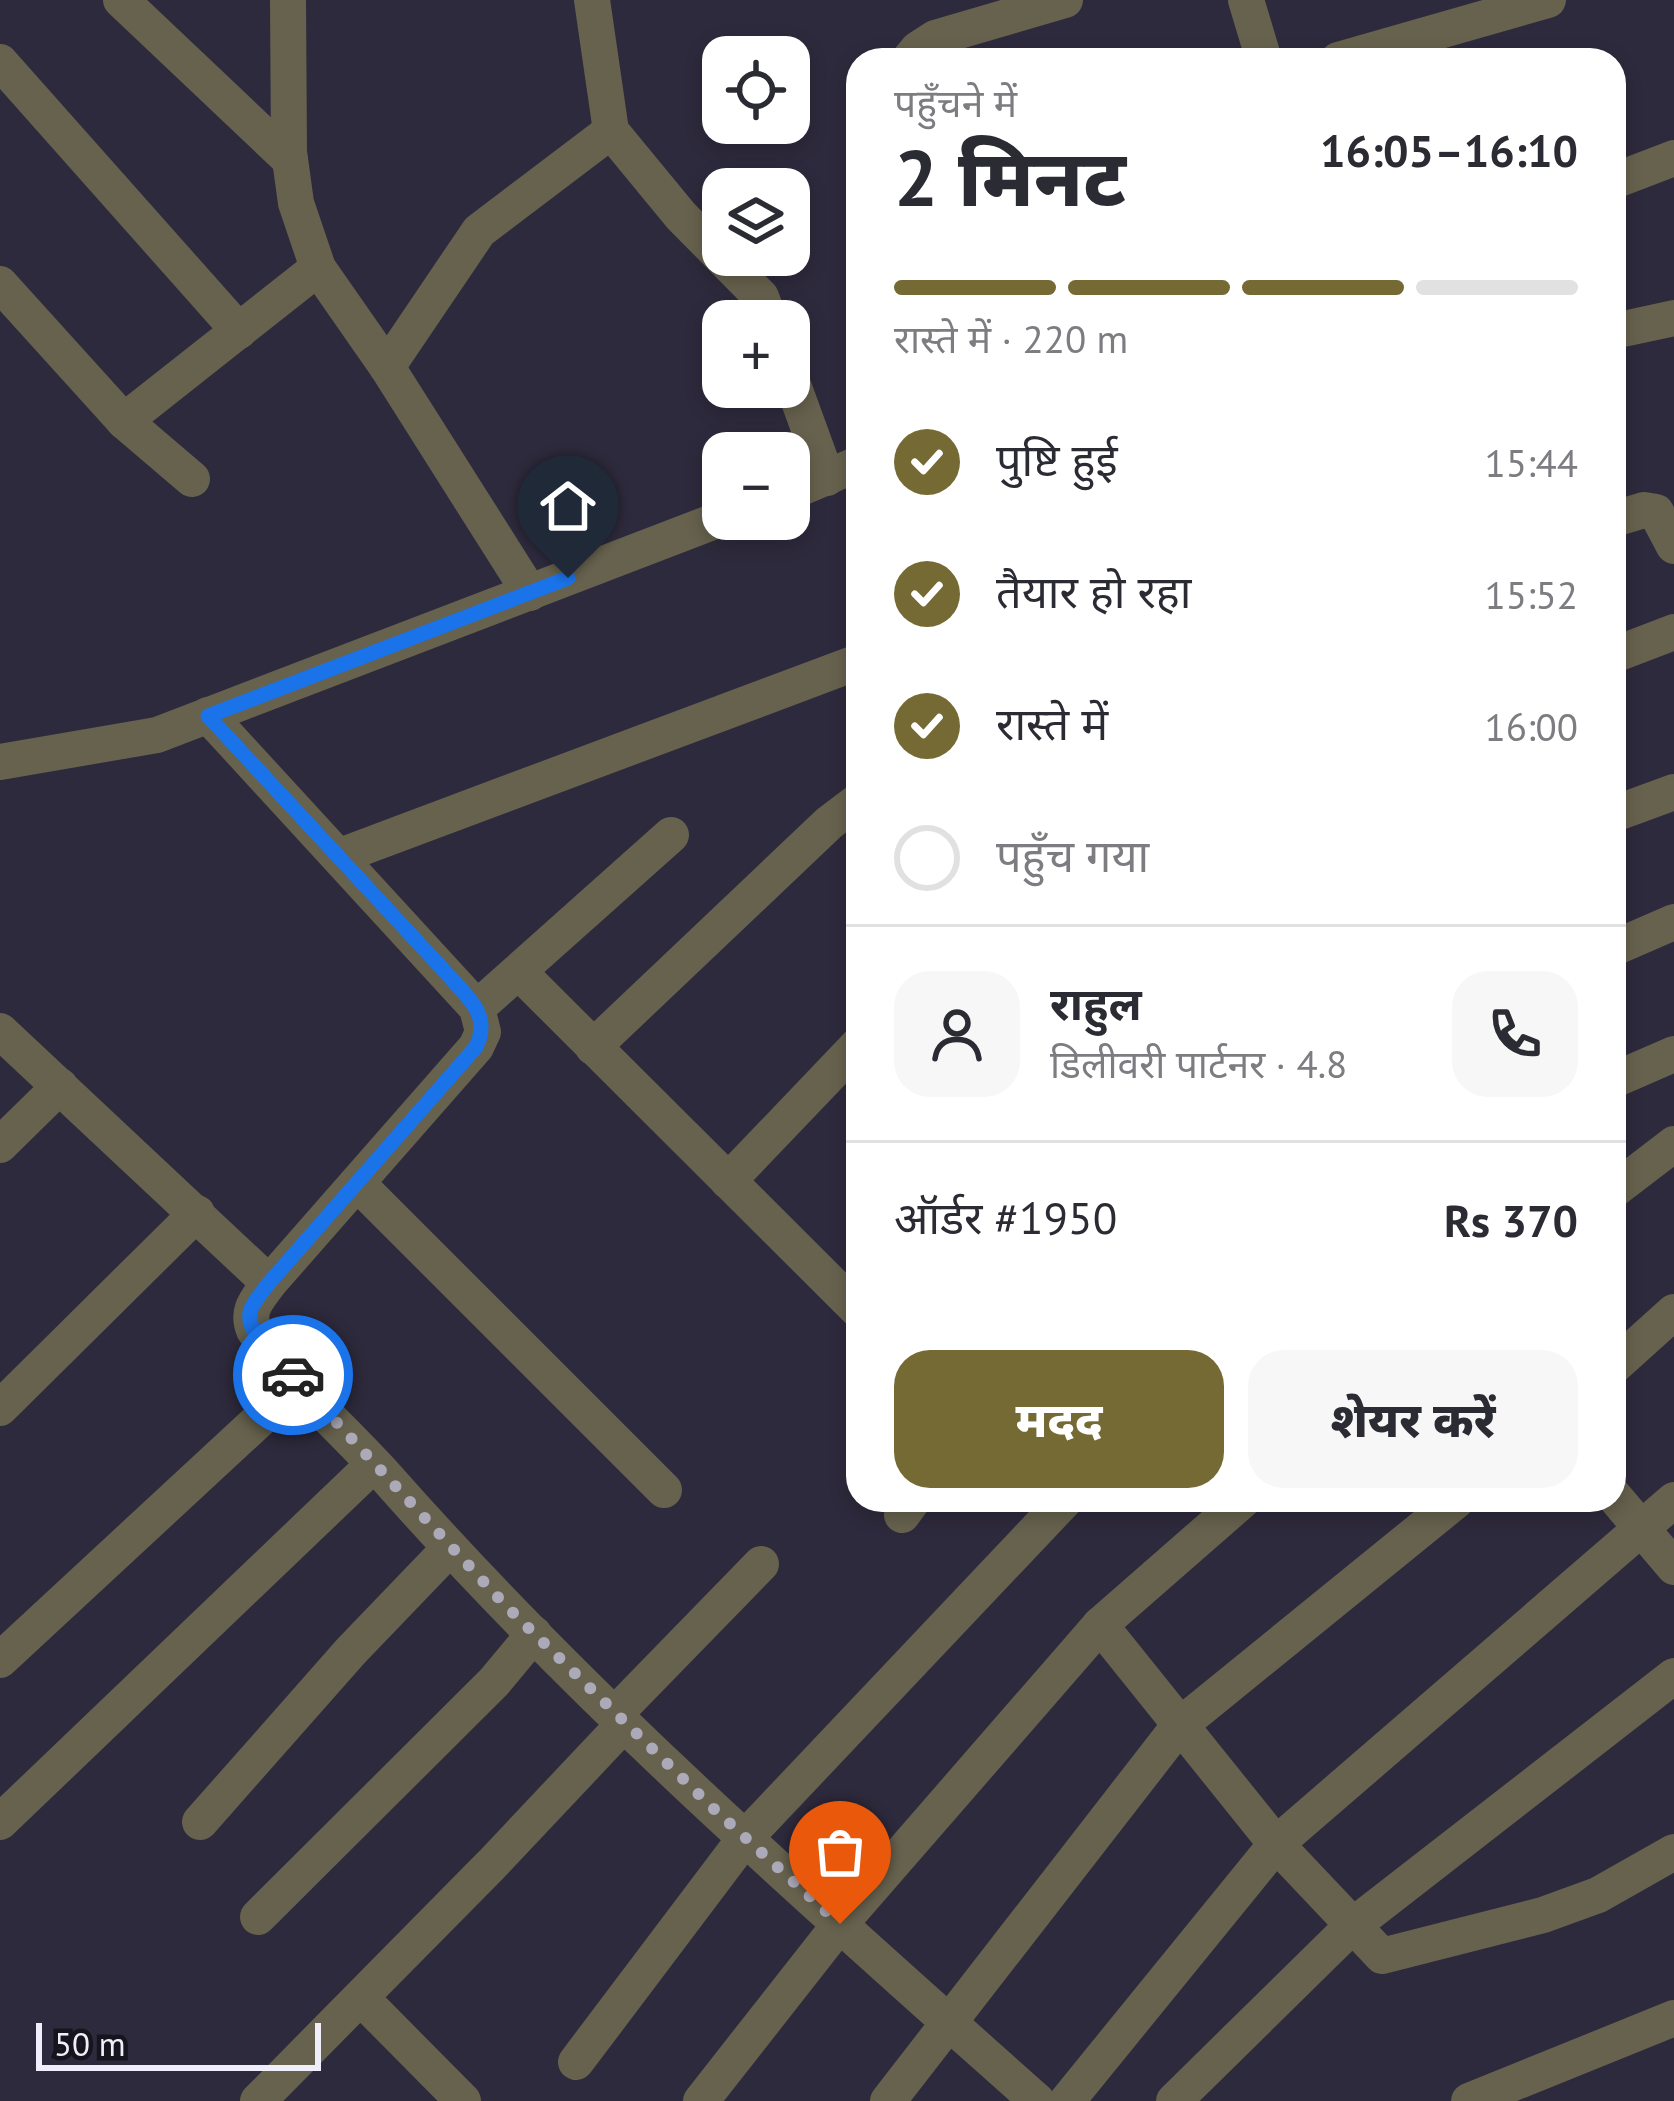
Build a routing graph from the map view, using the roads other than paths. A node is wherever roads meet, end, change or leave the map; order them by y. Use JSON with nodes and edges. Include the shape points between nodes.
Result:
{"nodes":[{"id":1,"x":121,"y":0,"type":"edge"},
{"id":2,"x":289,"y":0,"type":"edge"},
{"id":3,"x":592,"y":0,"type":"edge"},
{"id":4,"x":1065,"y":0,"type":"edge"},
{"id":5,"x":1246,"y":0,"type":"edge"},
{"id":6,"x":1548,"y":0,"type":"edge"},
{"id":7,"x":920,"y":48,"type":"edge"},
{"id":8,"x":1260,"y":48,"type":"edge"},
{"id":9,"x":1380,"y":48,"type":"edge"},
{"id":10,"x":0,"y":62,"type":"edge"},
{"id":11,"x":611,"y":131,"type":"junction"},
{"id":12,"x":1674,"y":158,"type":"edge"},
{"id":13,"x":290,"y":160,"type":"junction"},
{"id":14,"x":1626,"y":176,"type":"edge"},
{"id":15,"x":318,"y":268,"type":"junction"},
{"id":16,"x":0,"y":284,"type":"edge"},
{"id":17,"x":762,"y":300,"type":"edge"},
{"id":18,"x":1674,"y":318,"type":"edge"},
{"id":19,"x":1626,"y":328,"type":"edge"},
{"id":20,"x":238,"y":331,"type":"junction"},
{"id":21,"x":387,"y":368,"type":"junction"},
{"id":22,"x":808,"y":408,"type":"edge"},
{"id":23,"x":124,"y":421,"type":"junction"},
{"id":24,"x":842,"y":471,"type":"edge"},
{"id":25,"x":192,"y":479,"type":"dead end"},
{"id":26,"x":810,"y":484,"type":"edge"},
{"id":27,"x":1626,"y":515,"type":"edge"},
{"id":28,"x":702,"y":526,"type":"edge"},
{"id":29,"x":1674,"y":546,"type":"edge"},
{"id":30,"x":530,"y":593,"type":"junction"},
{"id":31,"x":1674,"y":632,"type":"edge"},
{"id":32,"x":1626,"y":650,"type":"edge"},
{"id":33,"x":846,"y":666,"type":"edge"},
{"id":34,"x":208,"y":716,"type":"junction"},
{"id":35,"x":0,"y":762,"type":"edge"},
{"id":36,"x":1674,"y":792,"type":"edge"},
{"id":37,"x":846,"y":810,"type":"edge"},
{"id":38,"x":1626,"y":810,"type":"edge"},
{"id":39,"x":671,"y":835,"type":"dead end"},
{"id":40,"x":340,"y":856,"type":"junction"},
{"id":41,"x":1674,"y":922,"type":"edge"},
{"id":42,"x":1626,"y":943,"type":"edge"},
{"id":43,"x":520,"y":973,"type":"junction"},
{"id":44,"x":477,"y":1008,"type":"junction"},
{"id":45,"x":0,"y":1030,"type":"edge"},
{"id":46,"x":593,"y":1047,"type":"junction"},
{"id":47,"x":1674,"y":1054,"type":"edge"},
{"id":48,"x":846,"y":1057,"type":"edge"},
{"id":49,"x":1626,"y":1075,"type":"edge"},
{"id":50,"x":60,"y":1087,"type":"junction"},
{"id":51,"x":1674,"y":1144,"type":"edge"},
{"id":52,"x":0,"y":1145,"type":"edge"},
{"id":53,"x":728,"y":1180,"type":"junction"},
{"id":54,"x":1626,"y":1181,"type":"edge"},
{"id":55,"x":357,"y":1183,"type":"junction"},
{"id":56,"x":197,"y":1213,"type":"junction"},
{"id":57,"x":269,"y":1283,"type":"junction"},
{"id":58,"x":846,"y":1298,"type":"edge"},
{"id":59,"x":1674,"y":1312,"type":"edge"},
{"id":60,"x":1626,"y":1355,"type":"edge"},
{"id":61,"x":300,"y":1382,"type":"junction"},
{"id":62,"x":0,"y":1408,"type":"edge"},
{"id":63,"x":374,"y":1464,"type":"junction"},
{"id":64,"x":664,"y":1490,"type":"dead end"},
{"id":65,"x":1674,"y":1500,"type":"edge"},
{"id":66,"x":1626,"y":1511,"type":"edge"},
{"id":67,"x":1054,"y":1512,"type":"edge"},
{"id":68,"x":1230,"y":1512,"type":"edge"},
{"id":69,"x":1441,"y":1512,"type":"edge"},
{"id":70,"x":1642,"y":1531,"type":"junction"},
{"id":71,"x":449,"y":1549,"type":"junction"},
{"id":72,"x":761,"y":1564,"type":"dead end"},
{"id":73,"x":1674,"y":1567,"type":"edge"},
{"id":74,"x":1100,"y":1625,"type":"junction"},
{"id":75,"x":534,"y":1634,"type":"junction"},
{"id":76,"x":0,"y":1660,"type":"edge"},
{"id":77,"x":1674,"y":1676,"type":"edge"},
{"id":78,"x":620,"y":1719,"type":"junction"},
{"id":79,"x":1179,"y":1726,"type":"junction"},
{"id":80,"x":0,"y":1822,"type":"edge"},
{"id":81,"x":200,"y":1822,"type":"dead end"},
{"id":82,"x":745,"y":1838,"type":"junction"},
{"id":83,"x":1276,"y":1844,"type":"junction"},
{"id":84,"x":1674,"y":1852,"type":"edge"},
{"id":85,"x":258,"y":1917,"type":"dead end"},
{"id":86,"x":840,"y":1924,"type":"junction"},
{"id":87,"x":1351,"y":1927,"type":"junction"},
{"id":88,"x":361,"y":1998,"type":"junction"},
{"id":89,"x":1674,"y":2018,"type":"edge"},
{"id":90,"x":948,"y":2022,"type":"junction"},
{"id":91,"x":576,"y":2062,"type":"dead end"},
{"id":92,"x":258,"y":2101,"type":"edge"},
{"id":93,"x":463,"y":2101,"type":"edge"},
{"id":94,"x":701,"y":2101,"type":"edge"},
{"id":95,"x":888,"y":2101,"type":"edge"},
{"id":96,"x":1037,"y":2101,"type":"edge"},
{"id":97,"x":1066,"y":2101,"type":"edge"},
{"id":98,"x":1174,"y":2101,"type":"edge"},
{"id":99,"x":1469,"y":2101,"type":"edge"}],
"edges":[{"from":1,"to":13,"type":"street"},
{"from":2,"to":13,"type":"street"},
{"from":3,"to":11,"type":"street"},
{"from":4,"to":7,"type":"street"},
{"from":5,"to":8,"type":"street"},
{"from":6,"to":9,"type":"street"},
{"from":10,"to":20,"type":"street"},
{"from":11,"to":17,"type":"street"},
{"from":11,"to":21,"type":"street","via":[[479,231]]},
{"from":12,"to":14,"type":"street"},
{"from":13,"to":15,"type":"street"},
{"from":15,"to":20,"type":"street"},
{"from":15,"to":21,"type":"street"},
{"from":16,"to":23,"type":"street"},
{"from":18,"to":19,"type":"street"},
{"from":20,"to":23,"type":"street"},
{"from":21,"to":30,"type":"street"},
{"from":22,"to":24,"type":"street"},
{"from":23,"to":25,"type":"street"},
{"from":24,"to":26,"type":"street"},
{"from":27,"to":29,"type":"street","via":[[1656,512]]},
{"from":28,"to":30,"type":"street"},
{"from":30,"to":34,"type":"street"},
{"from":31,"to":32,"type":"street"},
{"from":33,"to":40,"type":"street"},
{"from":34,"to":35,"type":"street","via":[[157,735]]},
{"from":34,"to":40,"type":"street"},
{"from":36,"to":38,"type":"street"},
{"from":37,"to":46,"type":"street"},
{"from":39,"to":43,"type":"street"},
{"from":40,"to":44,"type":"street"},
{"from":41,"to":42,"type":"street"},
{"from":43,"to":44,"type":"street"},
{"from":43,"to":46,"type":"street"},
{"from":44,"to":55,"type":"street","via":[[483,1032],[476,1047]]},
{"from":45,"to":50,"type":"street"},
{"from":46,"to":53,"type":"street"},
{"from":47,"to":49,"type":"street"},
{"from":48,"to":53,"type":"street"},
{"from":50,"to":52,"type":"street"},
{"from":50,"to":56,"type":"street"},
{"from":51,"to":54,"type":"street"},
{"from":53,"to":58,"type":"street"},
{"from":55,"to":57,"type":"street"},
{"from":55,"to":64,"type":"street"},
{"from":56,"to":57,"type":"street"},
{"from":56,"to":62,"type":"street"},
{"from":57,"to":61,"type":"street","via":[[249,1318]]},
{"from":59,"to":60,"type":"street"},
{"from":61,"to":63,"type":"street"},
{"from":61,"to":76,"type":"street"},
{"from":63,"to":71,"type":"street"},
{"from":63,"to":80,"type":"street"},
{"from":65,"to":70,"type":"street"},
{"from":66,"to":70,"type":"street"},
{"from":67,"to":82,"type":"street"},
{"from":68,"to":74,"type":"street"},
{"from":69,"to":79,"type":"street"},
{"from":70,"to":73,"type":"street"},
{"from":70,"to":83,"type":"street"},
{"from":71,"to":75,"type":"street"},
{"from":71,"to":81,"type":"street"},
{"from":72,"to":78,"type":"street"},
{"from":74,"to":79,"type":"street"},
{"from":74,"to":86,"type":"street"},
{"from":75,"to":78,"type":"street"},
{"from":75,"to":85,"type":"street"},
{"from":77,"to":87,"type":"street"},
{"from":78,"to":82,"type":"street"},
{"from":78,"to":88,"type":"street"},
{"from":79,"to":83,"type":"street"},
{"from":79,"to":90,"type":"street"},
{"from":82,"to":86,"type":"street"},
{"from":82,"to":91,"type":"street"},
{"from":83,"to":87,"type":"street"},
{"from":83,"to":97,"type":"street"},
{"from":84,"to":87,"type":"street","via":[[1543,1915],[1382,1956]]},
{"from":86,"to":90,"type":"street"},
{"from":86,"to":94,"type":"street"},
{"from":87,"to":98,"type":"street"},
{"from":88,"to":92,"type":"street"},
{"from":88,"to":93,"type":"street"},
{"from":89,"to":99,"type":"street"},
{"from":90,"to":95,"type":"street"},
{"from":90,"to":96,"type":"street"}]}
